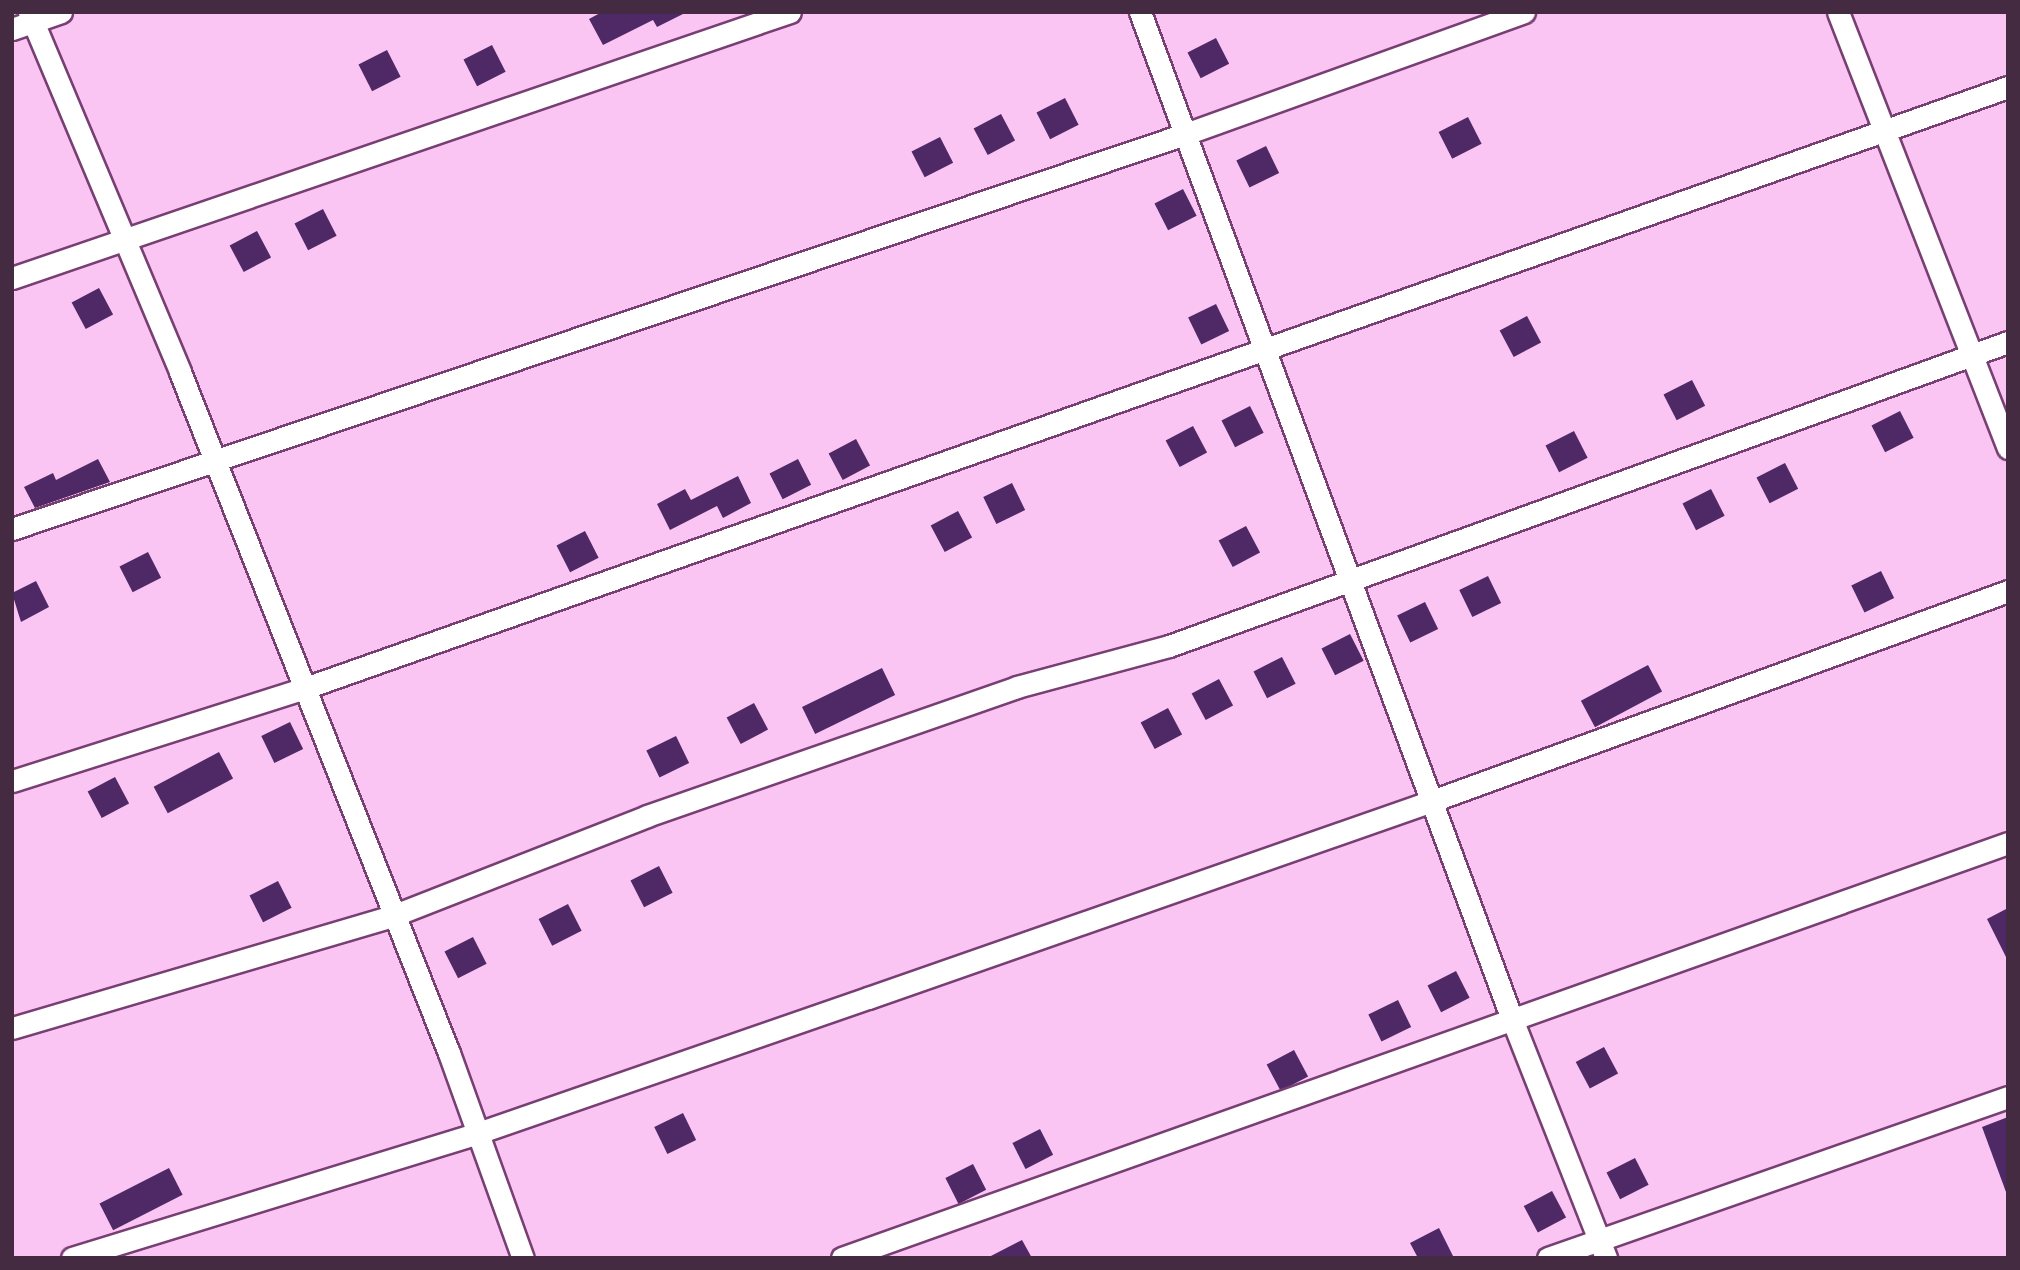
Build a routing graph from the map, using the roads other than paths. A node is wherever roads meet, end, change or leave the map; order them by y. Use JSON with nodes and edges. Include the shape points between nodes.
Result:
{"nodes":[{"id":1,"x":61,"y":12,"type":"edge"},
{"id":2,"x":790,"y":12,"type":"edge"},
{"id":3,"x":1140,"y":12,"type":"edge"},
{"id":4,"x":1524,"y":12,"type":"edge"},
{"id":5,"x":1838,"y":12,"type":"edge"},
{"id":6,"x":31,"y":17,"type":"edge"},
{"id":7,"x":12,"y":29,"type":"edge"},
{"id":8,"x":2008,"y":87,"type":"edge"},
{"id":9,"x":1884,"y":131,"type":"junction"},
{"id":10,"x":1188,"y":133,"type":"junction"},
{"id":11,"x":125,"y":242,"type":"junction"},
{"id":12,"x":12,"y":278,"type":"edge"},
{"id":13,"x":2008,"y":342,"type":"edge"},
{"id":14,"x":1269,"y":351,"type":"junction"},
{"id":15,"x":1971,"y":355,"type":"junction"},
{"id":16,"x":2008,"y":448,"type":"edge"},
{"id":17,"x":215,"y":460,"type":"junction"},
{"id":18,"x":12,"y":529,"type":"edge"},
{"id":19,"x":1353,"y":579,"type":"junction"},
{"id":20,"x":2008,"y":591,"type":"edge"},
{"id":21,"x":305,"y":688,"type":"junction"},
{"id":22,"x":12,"y":781,"type":"edge"},
{"id":23,"x":1432,"y":801,"type":"junction"},
{"id":24,"x":2008,"y":843,"type":"edge"},
{"id":25,"x":395,"y":915,"type":"junction"},
{"id":26,"x":1512,"y":1018,"type":"junction"},
{"id":27,"x":12,"y":1028,"type":"edge"},
{"id":28,"x":2008,"y":1097,"type":"edge"},
{"id":29,"x":478,"y":1133,"type":"junction"},
{"id":30,"x":1603,"y":1249,"type":"edge"},
{"id":31,"x":891,"y":1250,"type":"edge"},
{"id":32,"x":72,"y":1258,"type":"edge"},
{"id":33,"x":523,"y":1258,"type":"edge"},
{"id":34,"x":842,"y":1258,"type":"edge"},
{"id":35,"x":1548,"y":1258,"type":"edge"}],
"edges":[{"from":1,"to":6,"type":"street"},
{"from":2,"to":11,"type":"street"},
{"from":3,"to":10,"type":"street"},
{"from":4,"to":10,"type":"street"},
{"from":5,"to":9,"type":"street"},
{"from":6,"to":7,"type":"street"},
{"from":6,"to":11,"type":"street"},
{"from":8,"to":9,"type":"street"},
{"from":9,"to":14,"type":"street"},
{"from":9,"to":15,"type":"street"},
{"from":10,"to":14,"type":"street"},
{"from":10,"to":17,"type":"street"},
{"from":11,"to":12,"type":"street"},
{"from":11,"to":17,"type":"street"},
{"from":13,"to":15,"type":"street"},
{"from":14,"to":19,"type":"street"},
{"from":14,"to":21,"type":"street"},
{"from":15,"to":16,"type":"street"},
{"from":15,"to":19,"type":"street"},
{"from":17,"to":18,"type":"street"},
{"from":17,"to":21,"type":"street"},
{"from":19,"to":23,"type":"street"},
{"from":19,"to":25,"type":"street","via":[[1169,646],[1017,687],[673,807]]},
{"from":20,"to":23,"type":"street"},
{"from":21,"to":22,"type":"street"},
{"from":21,"to":25,"type":"street"},
{"from":23,"to":26,"type":"street"},
{"from":23,"to":29,"type":"street"},
{"from":24,"to":26,"type":"street"},
{"from":25,"to":27,"type":"street"},
{"from":25,"to":29,"type":"street"},
{"from":26,"to":30,"type":"street"},
{"from":26,"to":31,"type":"street"},
{"from":28,"to":30,"type":"street"},
{"from":29,"to":32,"type":"street"},
{"from":29,"to":33,"type":"street"},
{"from":30,"to":35,"type":"street"},
{"from":31,"to":34,"type":"street"}]}
